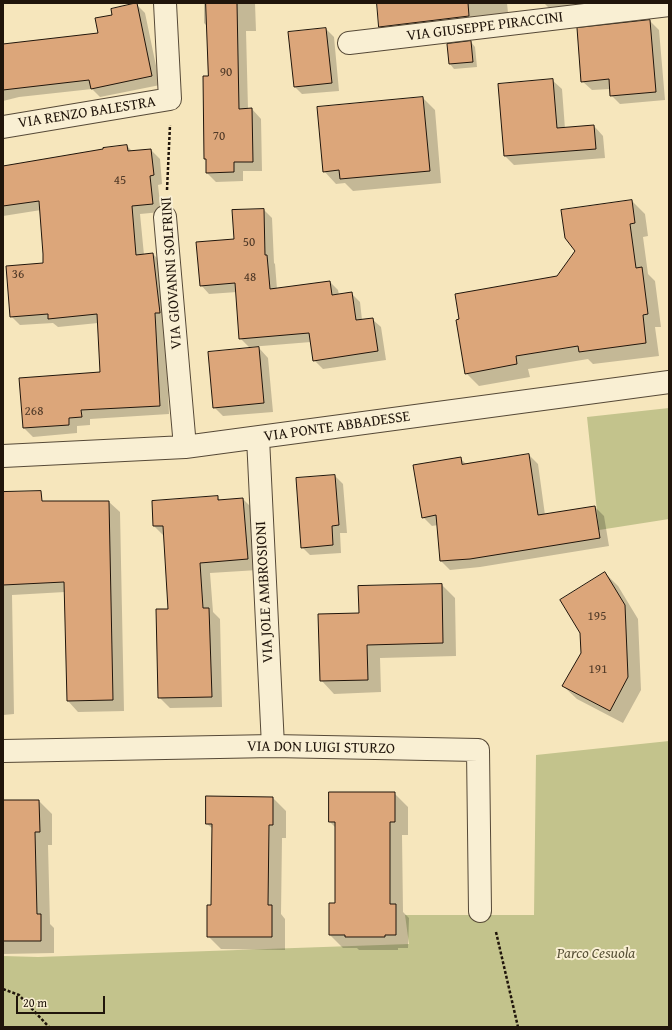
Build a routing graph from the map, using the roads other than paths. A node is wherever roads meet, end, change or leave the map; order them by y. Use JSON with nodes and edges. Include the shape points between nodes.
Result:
{"nodes":[{"id":1,"x":165,"y":3,"type":"edge"},
{"id":2,"x":669,"y":5,"type":"edge"},
{"id":3,"x":349,"y":43,"type":"dead end"},
{"id":4,"x":3,"y":127,"type":"edge"},
{"id":5,"x":165,"y":216,"type":"road end"},
{"id":6,"x":669,"y":382,"type":"edge"},
{"id":7,"x":258,"y":438,"type":"junction"},
{"id":8,"x":185,"y":447,"type":"junction"},
{"id":9,"x":3,"y":456,"type":"edge"},
{"id":10,"x":273,"y":746,"type":"junction"},
{"id":11,"x":3,"y":751,"type":"edge"},
{"id":12,"x":480,"y":910,"type":"road end"}],
"edges":[{"from":1,"to":4,"type":"street","name":"VIA RENZO BALESTRA","via":[[170,99]]},
{"from":2,"to":3,"type":"street","name":"VIA GIUSEPPE PIRACCINI"},
{"from":5,"to":8,"type":"street","name":"VIA GIOVANNI SOLFRINI"},
{"from":6,"to":7,"type":"street","name":"VIA PONTE ABBADESSE"},
{"from":7,"to":8,"type":"street","name":"VIA PONTE ABBADESSE"},
{"from":7,"to":10,"type":"street","name":"VIA JOLE AMBROSIONI"},
{"from":8,"to":9,"type":"street","name":"VIA PONTE ABBADESSE"},
{"from":10,"to":11,"type":"street","name":"VIA DON LUIGI STURZO"},
{"from":10,"to":12,"type":"street","name":"VIA DON LUIGI STURZO","via":[[478,750]]}]}
